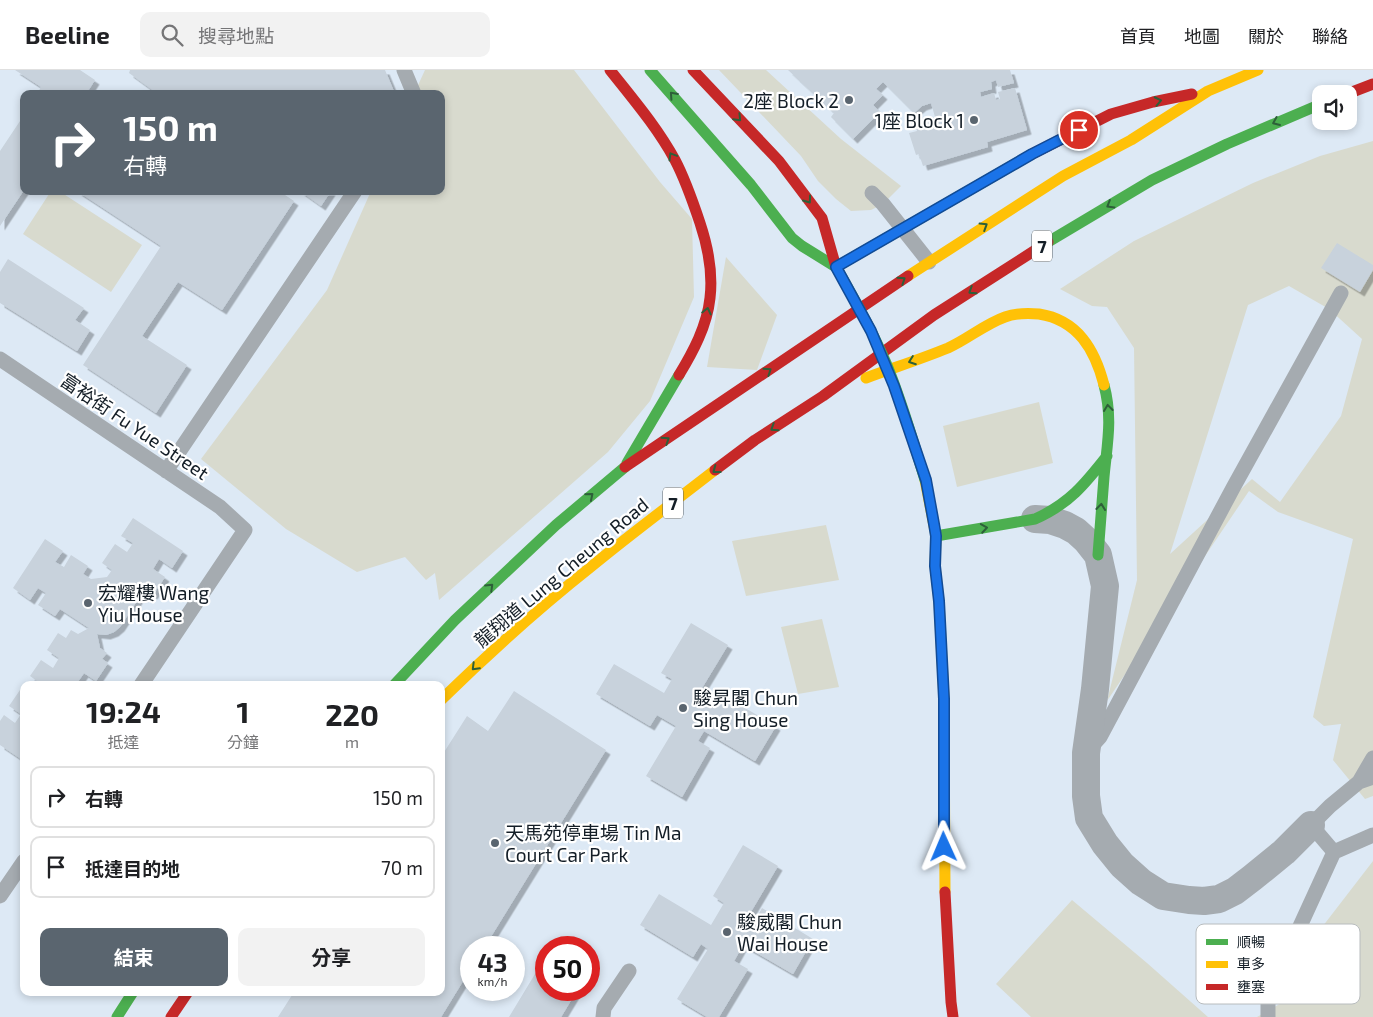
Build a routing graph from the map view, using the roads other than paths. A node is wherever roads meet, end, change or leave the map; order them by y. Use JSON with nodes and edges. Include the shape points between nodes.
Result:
{"nodes":[{"id":1,"x":404,"y":70,"type":"edge"},
{"id":2,"x":610,"y":70,"type":"edge"},
{"id":3,"x":650,"y":70,"type":"edge"},
{"id":4,"x":693,"y":70,"type":"edge"},
{"id":5,"x":1258,"y":70,"type":"edge"},
{"id":6,"x":1373,"y":84,"type":"edge"},
{"id":7,"x":412,"y":90,"type":"edge"},
{"id":8,"x":1357,"y":90,"type":"edge"},
{"id":9,"x":1208,"y":91,"type":"junction"},
{"id":10,"x":1312,"y":108,"type":"edge"},
{"id":11,"x":872,"y":193,"type":"dead end"},
{"id":12,"x":352,"y":195,"type":"edge"},
{"id":13,"x":929,"y":262,"type":"junction"},
{"id":14,"x":836,"y":267,"type":"junction"},
{"id":15,"x":1341,"y":293,"type":"dead end"},
{"id":16,"x":0,"y":359,"type":"edge"},
{"id":17,"x":823,"y":396,"type":"junction"},
{"id":18,"x":1106,"y":456,"type":"junction"},
{"id":19,"x":625,"y":467,"type":"junction"},
{"id":20,"x":166,"y":471,"type":"junction"},
{"id":21,"x":1035,"y":519,"type":"junction"},
{"id":22,"x":936,"y":536,"type":"junction"},
{"id":23,"x":1098,"y":555,"type":"junction"},
{"id":24,"x":144,"y":681,"type":"edge"},
{"id":25,"x":398,"y":681,"type":"edge"},
{"id":26,"x":445,"y":696,"type":"edge"},
{"id":27,"x":1086,"y":753,"type":"junction"},
{"id":28,"x":1373,"y":758,"type":"edge"},
{"id":29,"x":1366,"y":780,"type":"edge"},
{"id":30,"x":1311,"y":825,"type":"junction"},
{"id":31,"x":1373,"y":835,"type":"edge"},
{"id":32,"x":1334,"y":852,"type":"junction"},
{"id":33,"x":20,"y":866,"type":"edge"},
{"id":34,"x":0,"y":896,"type":"edge"},
{"id":35,"x":1300,"y":924,"type":"edge"},
{"id":36,"x":629,"y":971,"type":"dead end"},
{"id":37,"x":130,"y":996,"type":"edge"},
{"id":38,"x":185,"y":996,"type":"edge"},
{"id":39,"x":1268,"y":1004,"type":"edge"},
{"id":40,"x":117,"y":1017,"type":"edge"},
{"id":41,"x":171,"y":1017,"type":"edge"},
{"id":42,"x":603,"y":1017,"type":"edge"},
{"id":43,"x":953,"y":1017,"type":"edge"},
{"id":44,"x":1268,"y":1017,"type":"edge"}],
"edges":[{"from":1,"to":7,"type":"lane"},
{"from":19,"to":2,"type":"main road","one_way":true,"via":[[698,342],[708,312],[711,279],[707,245],[675,160]]},
{"from":14,"to":3,"type":"main road","one_way":true,"via":[[792,238],[751,185]]},
{"from":4,"to":14,"type":"main road","one_way":true,"via":[[779,161],[822,218]]},
{"from":5,"to":9,"type":"main road","name":"龍翔道 Lung Cheung Road"},
{"from":6,"to":8,"type":"main road"},
{"from":13,"to":9,"type":"main road","name":"龍翔道 Lung Cheung Road","one_way":true,"via":[[1063,176],[1131,140]]},
{"from":14,"to":9,"type":"main road","one_way":true,"bridge":true,"via":[[1032,154],[1111,114]]},
{"from":10,"to":17,"type":"main road","name":"龍翔道 Lung Cheung Road","number":"7","one_way":true,"via":[[1190,162],[1051,240],[934,315]]},
{"from":11,"to":13,"type":"lane"},
{"from":12,"to":20,"type":"lane"},
{"from":19,"to":13,"type":"main road","name":"龍翔道 Lung Cheung Road","one_way":true},
{"from":14,"to":22,"type":"main road","bridge":true,"via":[[871,331],[894,386],[926,480]]},
{"from":15,"to":27,"type":"lane","via":[[1100,737]]},
{"from":16,"to":20,"type":"lane","name":"富裕街 Fu Yue Street"},
{"from":18,"to":17,"type":"main road","one_way":true,"via":[[1110,421],[1108,402],[1094,355],[1071,325],[1033,313],[1007,316],[958,344]]},
{"from":17,"to":26,"type":"main road","name":"龍翔道 Lung Cheung Road","number":"7","one_way":true,"via":[[755,440],[591,566],[487,655]]},
{"from":18,"to":21,"type":"main road","via":[[1078,492],[1050,513]]},
{"from":23,"to":18,"type":"main road","one_way":true},
{"from":25,"to":19,"type":"main road","name":"龍翔道 Lung Cheung Road","one_way":true,"via":[[506,571]]},
{"from":20,"to":24,"type":"lane","name":"富裕街 Fu Yue Street","via":[[220,507],[245,530]]},
{"from":22,"to":21,"type":"main road","one_way":true},
{"from":21,"to":23,"type":"street","via":[[1050,520],[1076,531]]},
{"from":22,"to":43,"type":"main road","via":[[944,699],[945,898]]},
{"from":23,"to":27,"type":"street","via":[[1105,586]]},
{"from":27,"to":30,"type":"street","via":[[1089,818],[1122,865],[1163,896],[1204,901],[1219,899],[1252,878]]},
{"from":28,"to":29,"type":"lane"},
{"from":29,"to":30,"type":"lane","via":[[1330,806]]},
{"from":30,"to":32,"type":"lane"},
{"from":31,"to":32,"type":"lane"},
{"from":32,"to":35,"type":"lane"},
{"from":33,"to":34,"type":"lane"},
{"from":36,"to":42,"type":"lane","via":[[604,1008]]},
{"from":37,"to":40,"type":"main road"},
{"from":38,"to":41,"type":"main road"},
{"from":39,"to":44,"type":"lane"}]}
